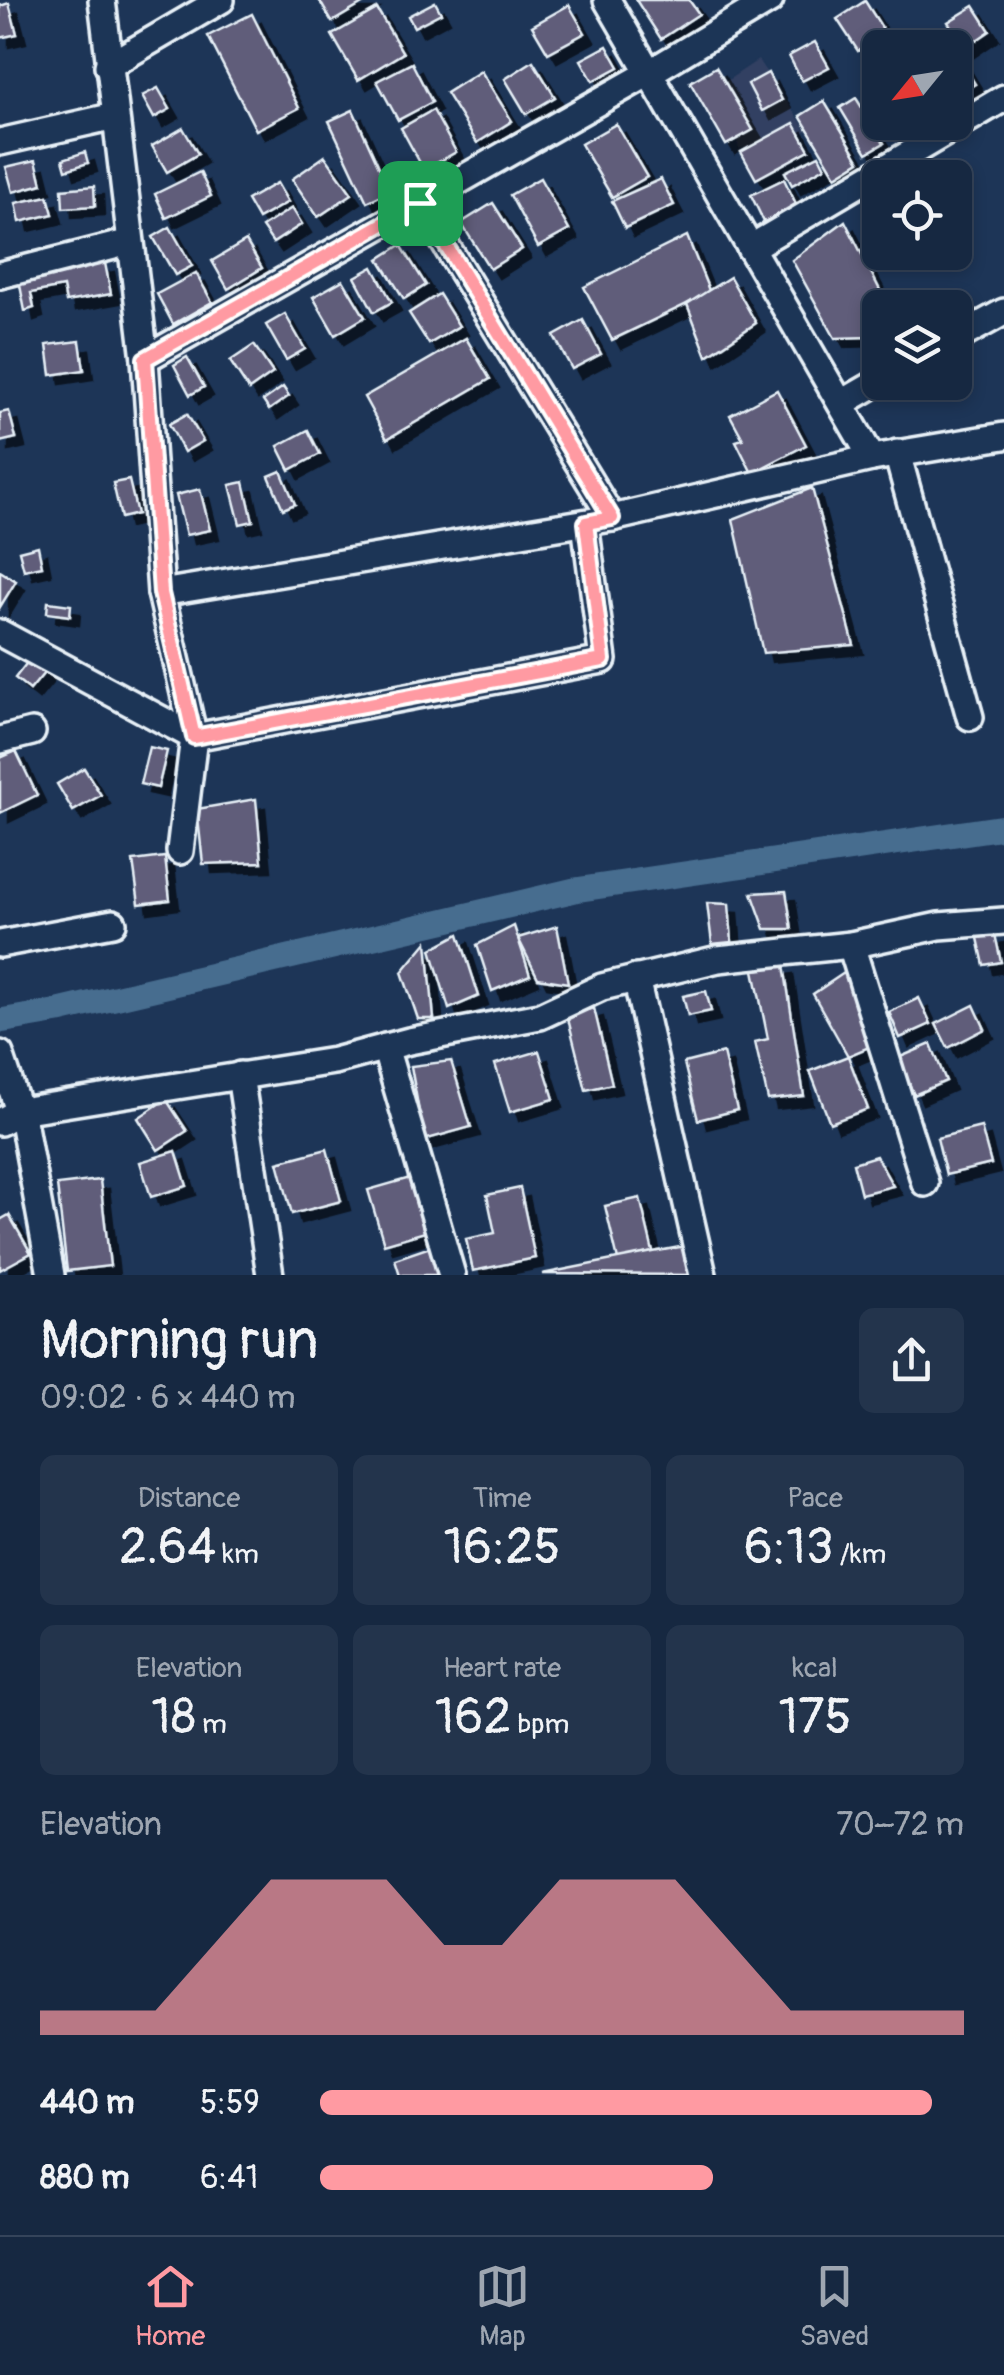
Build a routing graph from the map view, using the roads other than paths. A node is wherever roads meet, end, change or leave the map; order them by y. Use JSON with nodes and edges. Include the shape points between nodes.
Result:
{"nodes":[{"id":1,"x":102,"y":0,"type":"edge"},
{"id":2,"x":222,"y":0,"type":"edge"},
{"id":3,"x":606,"y":0,"type":"edge"},
{"id":4,"x":770,"y":0,"type":"edge"},
{"id":5,"x":108,"y":66,"type":"junction"},
{"id":6,"x":649,"y":73,"type":"junction"},
{"id":7,"x":1004,"y":98,"type":"edge"},
{"id":8,"x":114,"y":116,"type":"junction"},
{"id":9,"x":0,"y":142,"type":"edge"},
{"id":10,"x":420,"y":203,"type":"junction"},
{"id":11,"x":130,"y":242,"type":"junction"},
{"id":12,"x":750,"y":248,"type":"junction"},
{"id":13,"x":0,"y":276,"type":"edge"},
{"id":14,"x":1004,"y":312,"type":"edge"},
{"id":15,"x":972,"y":330,"type":"edge"},
{"id":16,"x":145,"y":359,"type":"junction"},
{"id":17,"x":862,"y":391,"type":"edge"},
{"id":18,"x":842,"y":402,"type":"junction"},
{"id":19,"x":1004,"y":436,"type":"edge"},
{"id":20,"x":885,"y":455,"type":"junction"},
{"id":21,"x":612,"y":518,"type":"junction"},
{"id":22,"x":586,"y":523,"type":"junction"},
{"id":23,"x":161,"y":593,"type":"junction"},
{"id":24,"x":0,"y":632,"type":"edge"},
{"id":25,"x":970,"y":716,"type":"dead end"},
{"id":26,"x":32,"y":732,"type":"dead end"},
{"id":27,"x":194,"y":737,"type":"junction"},
{"id":28,"x":0,"y":740,"type":"edge"},
{"id":29,"x":180,"y":850,"type":"dead end"},
{"id":30,"x":1004,"y":921,"type":"edge"},
{"id":31,"x":113,"y":923,"type":"dead end"},
{"id":32,"x":0,"y":944,"type":"edge"},
{"id":33,"x":851,"y":945,"type":"junction"},
{"id":34,"x":636,"y":978,"type":"junction"},
{"id":35,"x":384,"y":1048,"type":"junction"},
{"id":36,"x":1,"y":1057,"type":"edge"},
{"id":37,"x":240,"y":1075,"type":"junction"},
{"id":38,"x":10,"y":1116,"type":"edge"},
{"id":39,"x":925,"y":1183,"type":"dead end"},
{"id":40,"x":51,"y":1275,"type":"edge"},
{"id":41,"x":270,"y":1275,"type":"edge"},
{"id":42,"x":452,"y":1275,"type":"edge"},
{"id":43,"x":704,"y":1275,"type":"edge"}],
"edges":[{"from":1,"to":5,"type":"street"},
{"from":2,"to":5,"type":"street"},
{"from":3,"to":6,"type":"street"},
{"from":4,"to":6,"type":"street"},
{"from":5,"to":8,"type":"street"},
{"from":6,"to":10,"type":"street"},
{"from":6,"to":12,"type":"street"},
{"from":7,"to":12,"type":"street"},
{"from":8,"to":9,"type":"street"},
{"from":8,"to":11,"type":"street"},
{"from":10,"to":16,"type":"street"},
{"from":10,"to":21,"type":"street"},
{"from":11,"to":13,"type":"street"},
{"from":11,"to":16,"type":"street"},
{"from":12,"to":18,"type":"street"},
{"from":14,"to":15,"type":"street"},
{"from":16,"to":23,"type":"street"},
{"from":17,"to":18,"type":"street"},
{"from":18,"to":20,"type":"street"},
{"from":19,"to":20,"type":"street"},
{"from":20,"to":21,"type":"street"},
{"from":20,"to":25,"type":"street"},
{"from":21,"to":22,"type":"street"},
{"from":22,"to":23,"type":"street"},
{"from":22,"to":27,"type":"street","via":[[603,660]]},
{"from":23,"to":27,"type":"street"},
{"from":24,"to":27,"type":"street"},
{"from":26,"to":28,"type":"street"},
{"from":27,"to":29,"type":"street"},
{"from":30,"to":33,"type":"street","via":[[939,926]]},
{"from":31,"to":32,"type":"street"},
{"from":33,"to":34,"type":"street","via":[[718,959]]},
{"from":33,"to":39,"type":"street"},
{"from":34,"to":35,"type":"street","via":[[602,986],[540,1016]]},
{"from":34,"to":43,"type":"street"},
{"from":35,"to":37,"type":"street"},
{"from":35,"to":42,"type":"street"},
{"from":36,"to":38,"type":"street"},
{"from":37,"to":38,"type":"street"},
{"from":37,"to":41,"type":"street"},
{"from":38,"to":40,"type":"street"}]}
